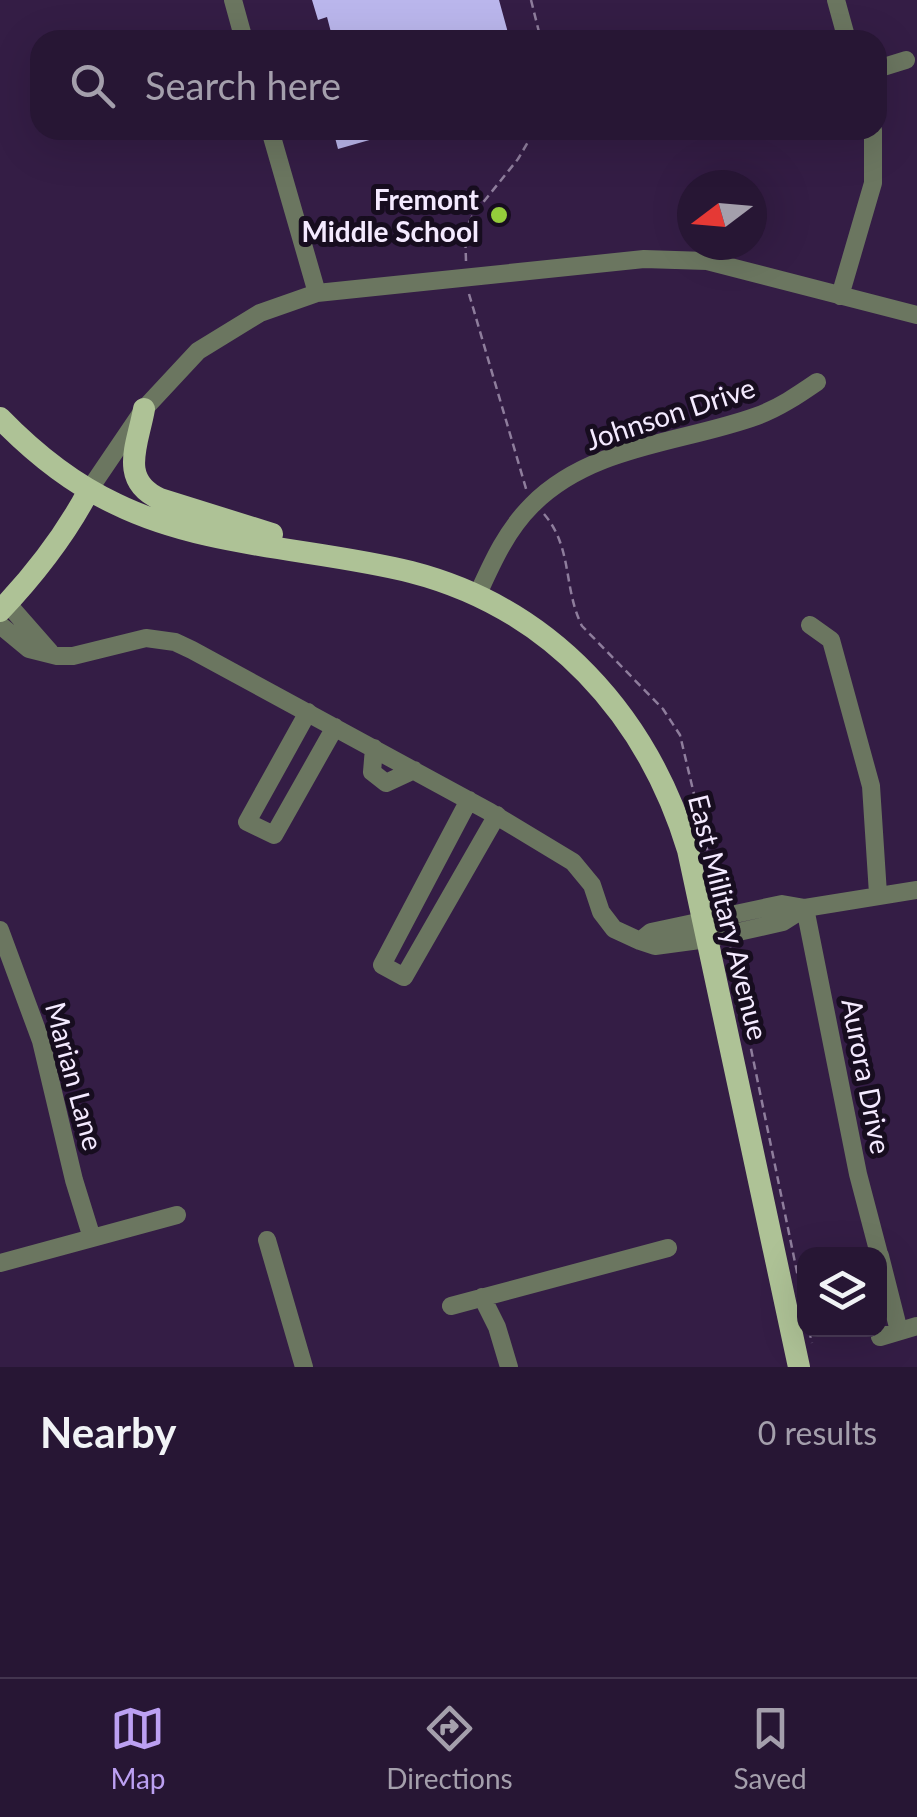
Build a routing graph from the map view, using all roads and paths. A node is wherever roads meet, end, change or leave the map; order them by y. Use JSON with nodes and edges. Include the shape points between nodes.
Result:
{"nodes":[{"id":1,"x":232,"y":0,"type":"edge"},
{"id":2,"x":530,"y":0,"type":"edge"},
{"id":3,"x":836,"y":0,"type":"edge"},
{"id":4,"x":241,"y":30,"type":"edge"},
{"id":5,"x":538,"y":30,"type":"edge"},
{"id":6,"x":844,"y":30,"type":"edge"},
{"id":7,"x":906,"y":60,"type":"dead end"},
{"id":8,"x":887,"y":66,"type":"edge"},
{"id":9,"x":273,"y":140,"type":"edge"},
{"id":10,"x":873,"y":140,"type":"edge"},
{"id":11,"x":317,"y":293,"type":"junction"},
{"id":12,"x":840,"y":296,"type":"junction"},
{"id":13,"x":917,"y":315,"type":"edge"},
{"id":14,"x":816,"y":382,"type":"dead end"},
{"id":15,"x":144,"y":409,"type":"junction"},
{"id":16,"x":0,"y":418,"type":"edge"},
{"id":17,"x":89,"y":490,"type":"junction"},
{"id":18,"x":311,"y":552,"type":"junction"},
{"id":19,"x":476,"y":596,"type":"junction"},
{"id":20,"x":2,"y":613,"type":"edge"},
{"id":21,"x":810,"y":625,"type":"dead end"},
{"id":22,"x":308,"y":712,"type":"junction"},
{"id":23,"x":335,"y":727,"type":"junction"},
{"id":24,"x":469,"y":800,"type":"junction"},
{"id":25,"x":497,"y":816,"type":"junction"},
{"id":26,"x":917,"y":890,"type":"edge"},
{"id":27,"x":878,"y":894,"type":"junction"},
{"id":28,"x":805,"y":908,"type":"junction"},
{"id":29,"x":0,"y":930,"type":"edge"},
{"id":30,"x":706,"y":930,"type":"junction"},
{"id":31,"x":177,"y":1215,"type":"dead end"},
{"id":32,"x":92,"y":1238,"type":"junction"},
{"id":33,"x":267,"y":1240,"type":"dead end"},
{"id":34,"x":877,"y":1247,"type":"edge"},
{"id":35,"x":668,"y":1248,"type":"dead end"},
{"id":36,"x":0,"y":1263,"type":"edge"},
{"id":37,"x":887,"y":1275,"type":"edge"},
{"id":38,"x":482,"y":1298,"type":"junction"},
{"id":39,"x":452,"y":1306,"type":"dead end"},
{"id":40,"x":908,"y":1329,"type":"edge"},
{"id":41,"x":304,"y":1367,"type":"edge"},
{"id":42,"x":508,"y":1367,"type":"edge"},
{"id":43,"x":799,"y":1367,"type":"edge"}],
"edges":[{"from":1,"to":4,"type":"street"},
{"from":2,"to":5,"type":"path"},
{"from":3,"to":6,"type":"street"},
{"from":7,"to":8,"type":"street"},
{"from":9,"to":11,"type":"street"},
{"from":10,"to":12,"type":"street","via":[[872,183]]},
{"from":11,"to":12,"type":"street","via":[[644,259],[707,261]]},
{"from":11,"to":15,"type":"street","via":[[220,334]]},
{"from":12,"to":13,"type":"street"},
{"from":14,"to":19,"type":"street","name":"Johnson Drive","via":[[758,416],[610,458],[566,479],[513,526]]},
{"from":15,"to":17,"type":"street"},
{"from":15,"to":18,"type":"main road","via":[[134,461],[143,490]]},
{"from":16,"to":17,"type":"main road","name":"East Military Avenue"},
{"from":17,"to":18,"type":"main road","name":"East Military Avenue","via":[[176,526]]},
{"from":17,"to":20,"type":"main road","via":[[69,529]]},
{"from":18,"to":19,"type":"main road","name":"East Military Avenue","via":[[412,572]]},
{"from":19,"to":30,"type":"main road","name":"East Military Avenue","via":[[527,624],[578,665],[628,723],[669,792]]},
{"from":20,"to":22,"type":"street","via":[[50,652],[73,656],[146,638],[175,642]]},
{"from":21,"to":27,"type":"street","via":[[831,640],[871,786]]},
{"from":22,"to":23,"type":"street"},
{"from":22,"to":23,"type":"street","via":[[247,822],[274,835]]},
{"from":23,"to":24,"type":"street"},
{"from":24,"to":25,"type":"street"},
{"from":24,"to":25,"type":"street","via":[[382,965],[404,977]]},
{"from":25,"to":30,"type":"street","via":[[573,862],[614,929],[654,946]]},
{"from":26,"to":27,"type":"street"},
{"from":27,"to":28,"type":"street"},
{"from":28,"to":30,"type":"street","via":[[783,922]]},
{"from":28,"to":34,"type":"street","name":"Aurora Drive"},
{"from":29,"to":32,"type":"street","name":"Marian Lane","via":[[41,1041]]},
{"from":30,"to":43,"type":"main road","name":"East Military Avenue"},
{"from":31,"to":32,"type":"street"},
{"from":32,"to":36,"type":"street"},
{"from":33,"to":41,"type":"street"},
{"from":35,"to":38,"type":"street"},
{"from":37,"to":40,"type":"street","name":"Aurora Drive"},
{"from":38,"to":39,"type":"street"},
{"from":38,"to":42,"type":"street"}]}
